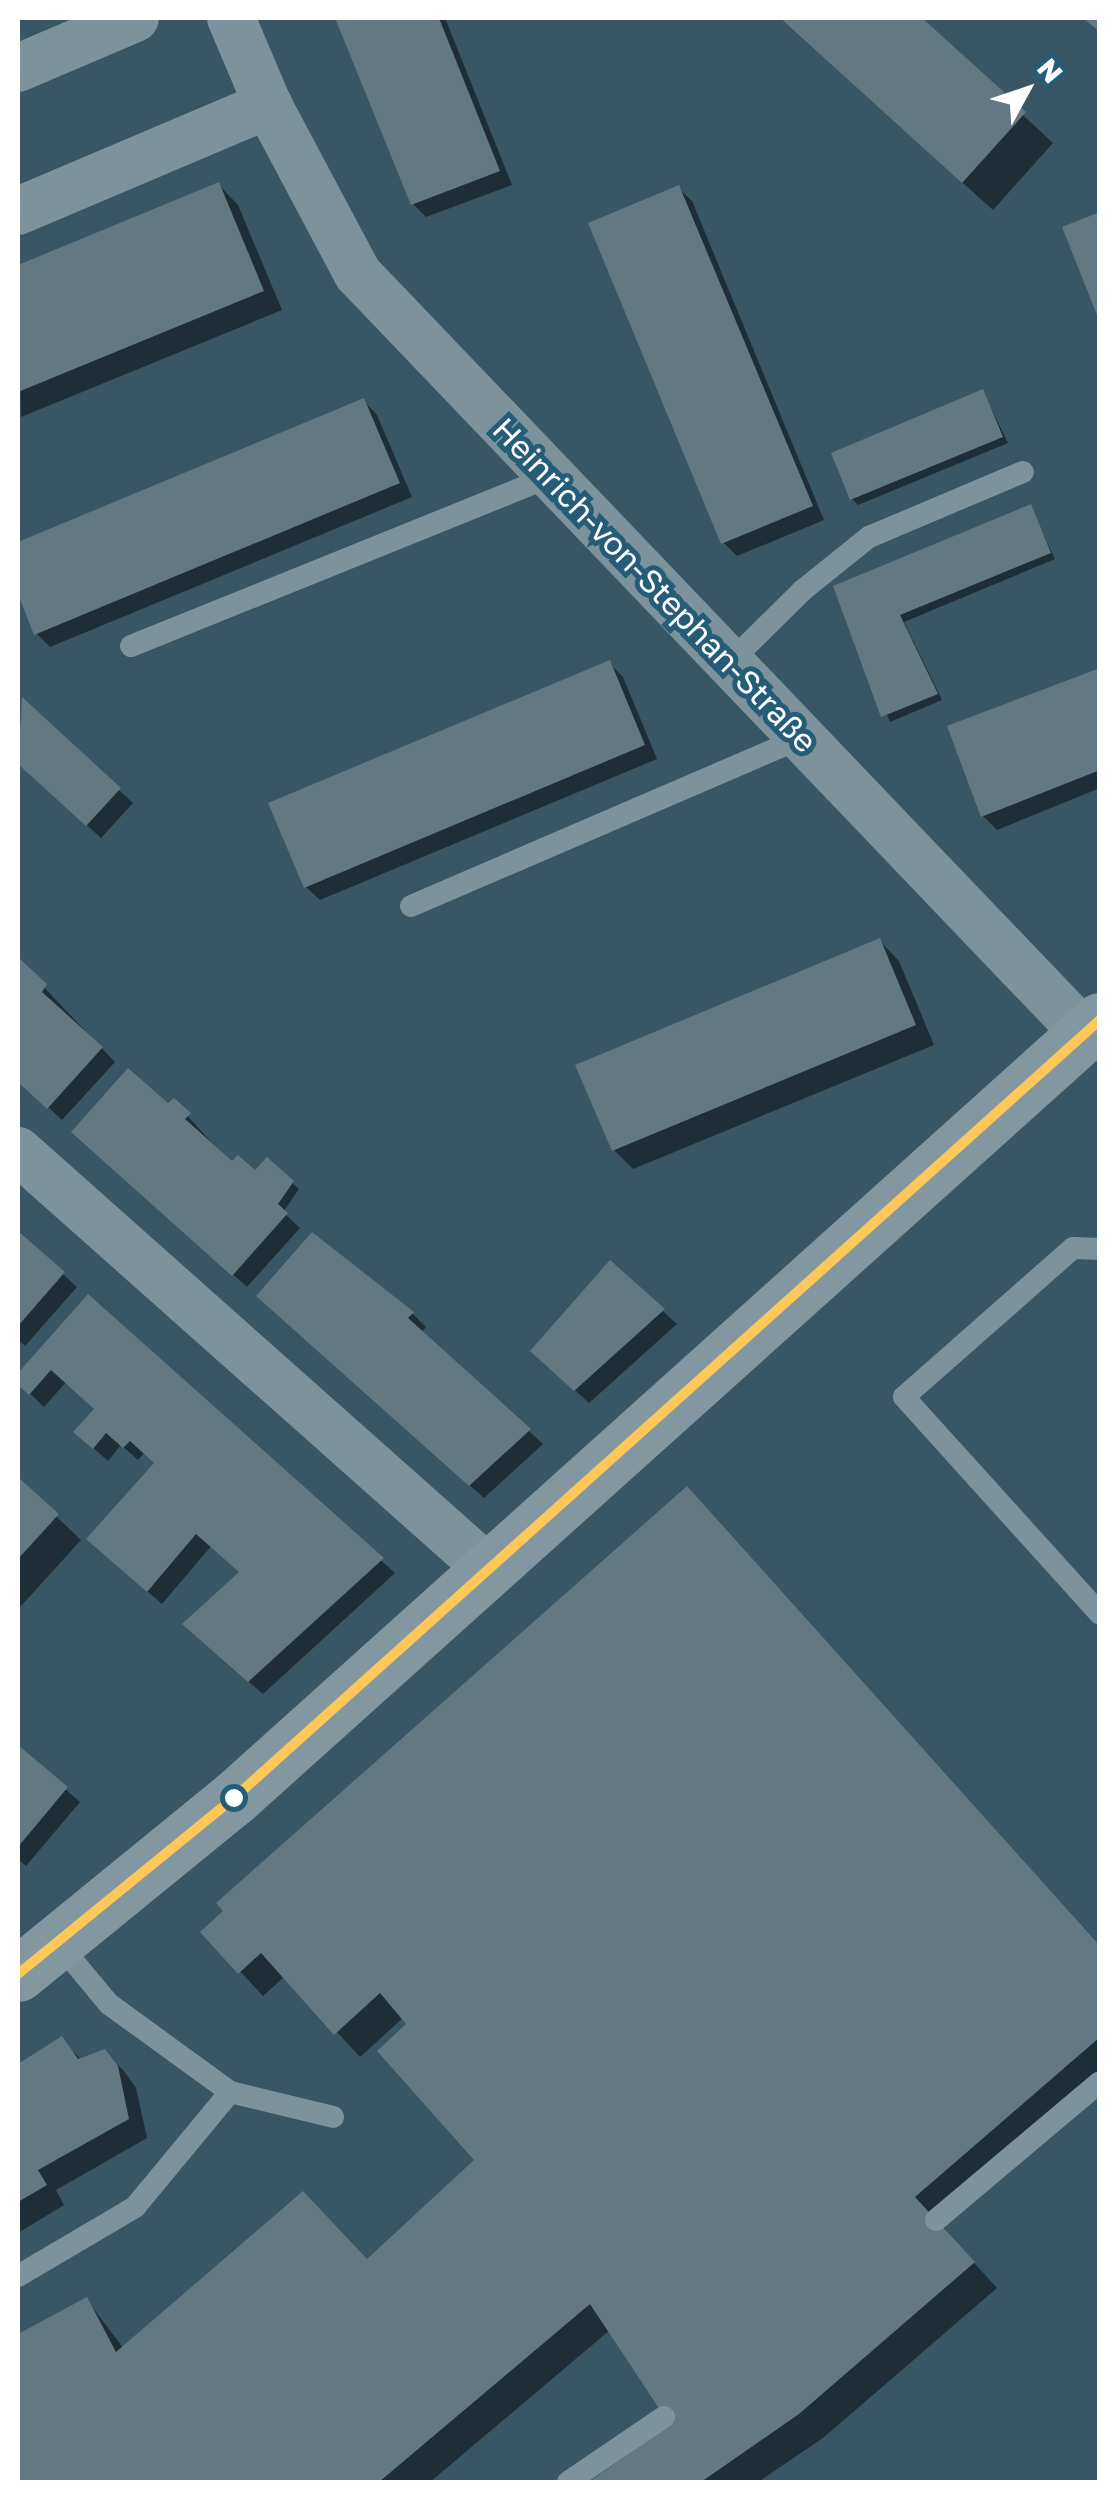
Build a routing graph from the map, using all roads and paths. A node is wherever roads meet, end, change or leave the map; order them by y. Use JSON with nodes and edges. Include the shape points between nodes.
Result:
{"nodes":[{"id":1,"x":135,"y":18,"type":"edge"},
{"id":2,"x":231,"y":18,"type":"edge"},
{"id":3,"x":18,"y":68,"type":"edge"},
{"id":4,"x":268,"y":105,"type":"junction"},
{"id":5,"x":18,"y":210,"type":"edge"},
{"id":6,"x":1023,"y":472,"type":"dead end"},
{"id":7,"x":551,"y":476,"type":"junction"},
{"id":8,"x":130,"y":646,"type":"dead end"},
{"id":9,"x":730,"y":662,"type":"junction"},
{"id":10,"x":802,"y":738,"type":"junction"},
{"id":11,"x":410,"y":906,"type":"dead end"},
{"id":12,"x":1092,"y":1027,"type":"edge"},
{"id":13,"x":18,"y":1151,"type":"edge"},
{"id":14,"x":1100,"y":1249,"type":"edge"},
{"id":15,"x":485,"y":1566,"type":"junction"},
{"id":16,"x":1100,"y":1614,"type":"edge"},
{"id":17,"x":32,"y":1955,"type":"edge"},
{"id":18,"x":1100,"y":2082,"type":"edge"},
{"id":19,"x":230,"y":2092,"type":"junction"},
{"id":20,"x":333,"y":2117,"type":"dead end"},
{"id":21,"x":936,"y":2220,"type":"dead end"},
{"id":22,"x":18,"y":2276,"type":"edge"},
{"id":23,"x":664,"y":2417,"type":"dead end"},
{"id":24,"x":568,"y":2482,"type":"edge"}],
"edges":[{"from":1,"to":3,"type":"street"},
{"from":2,"to":4,"type":"street","name":"Heinrich-von-Stephan-Straße"},
{"from":4,"to":5,"type":"street"},
{"from":4,"to":7,"type":"street","name":"Heinrich-von-Stephan-Straße","via":[[358,274]]},
{"from":6,"to":9,"type":"lane","via":[[869,537]]},
{"from":7,"to":8,"type":"lane"},
{"from":7,"to":9,"type":"street","name":"Heinrich-von-Stephan-Straße"},
{"from":9,"to":10,"type":"street","name":"Heinrich-von-Stephan-Straße"},
{"from":10,"to":11,"type":"lane"},
{"from":10,"to":12,"type":"street","name":"Heinrich-von-Stephan-Straße"},
{"from":12,"to":15,"type":"street"},
{"from":13,"to":15,"type":"street"},
{"from":14,"to":16,"type":"lane","via":[[1073,1248],[904,1397]]},
{"from":15,"to":17,"type":"street","via":[[234,1798]]},
{"from":17,"to":19,"type":"lane"},
{"from":18,"to":21,"type":"lane"},
{"from":19,"to":20,"type":"lane"},
{"from":19,"to":22,"type":"lane","via":[[135,2207]]},
{"from":23,"to":24,"type":"lane"}]}
